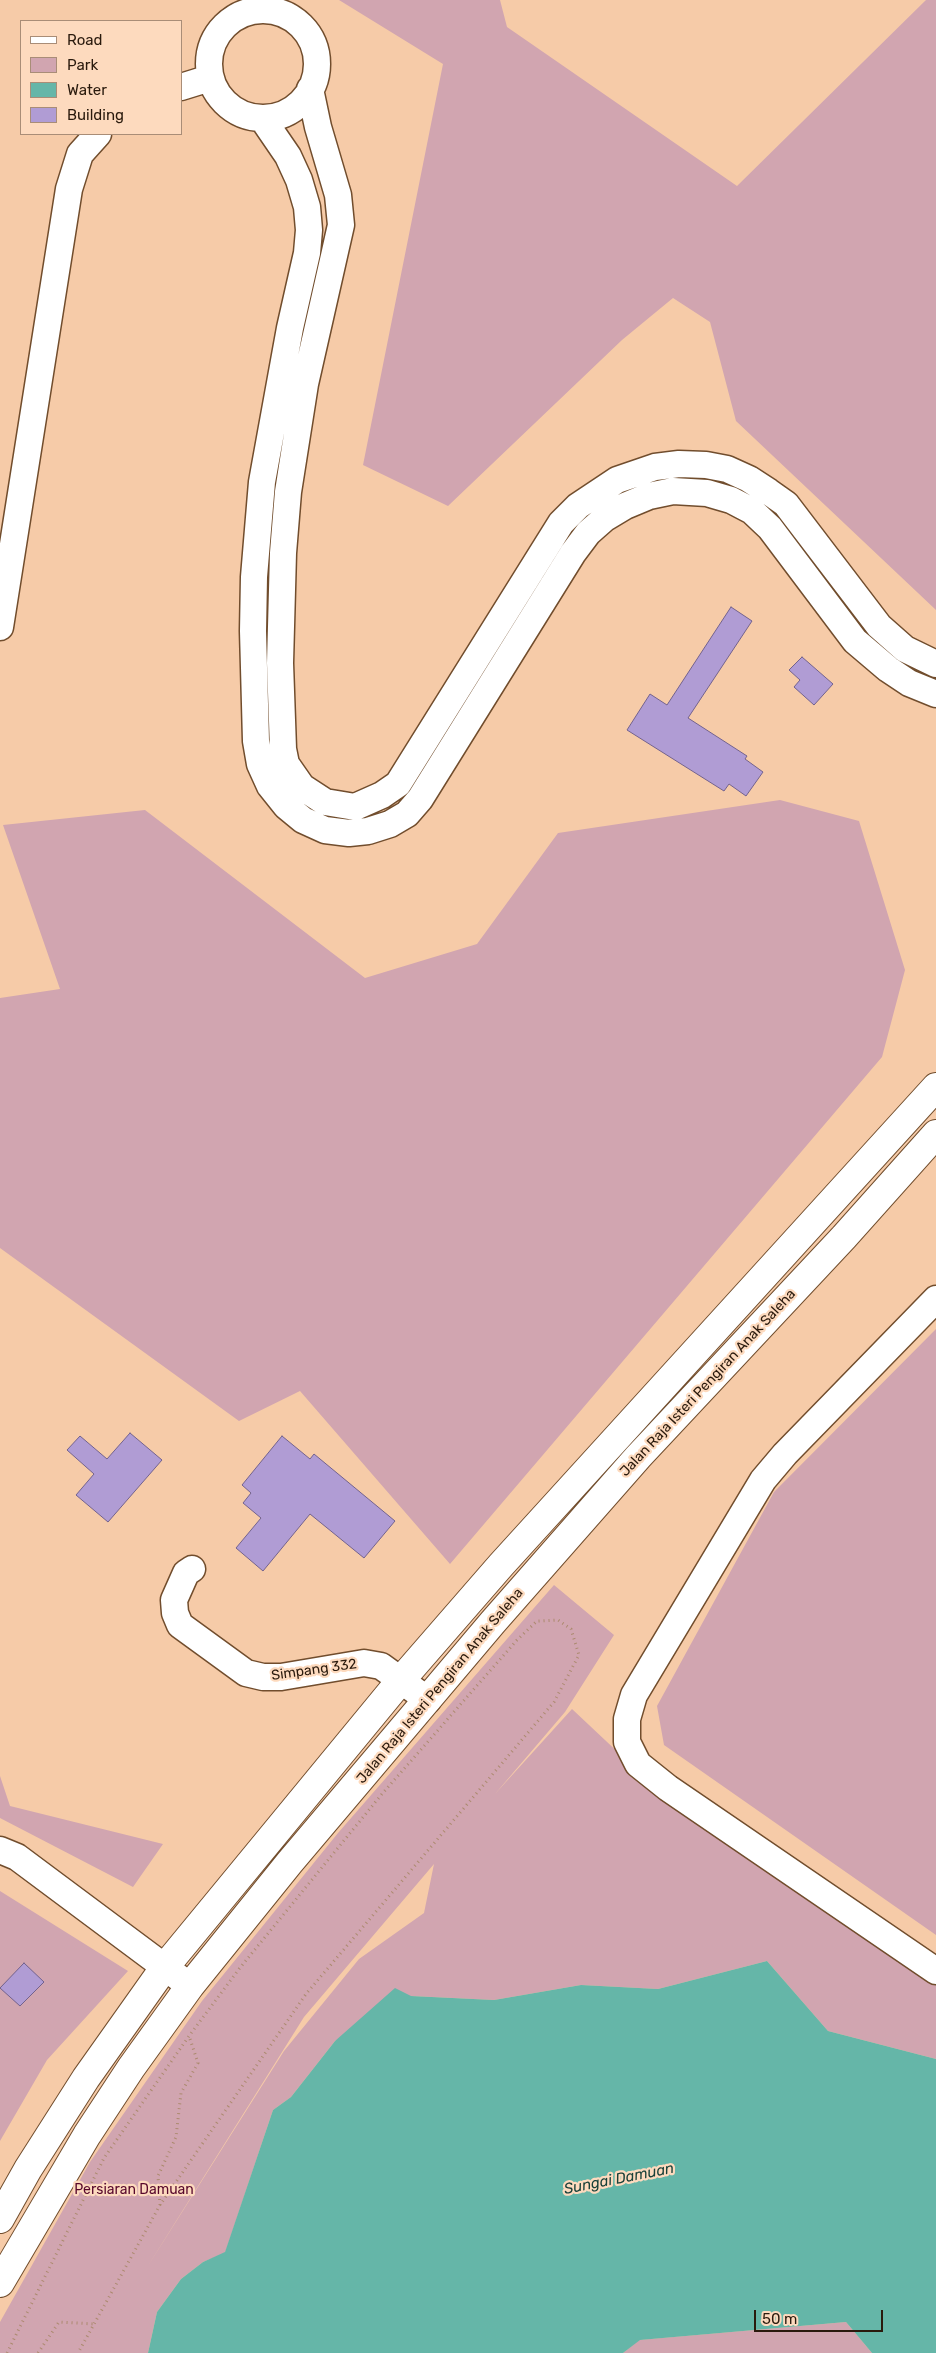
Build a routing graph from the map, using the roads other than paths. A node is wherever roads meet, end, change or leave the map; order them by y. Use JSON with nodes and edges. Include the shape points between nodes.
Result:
{"nodes":[{"id":1,"x":210,"y":78,"type":"junction"},
{"id":2,"x":182,"y":87,"type":"edge"},
{"id":3,"x":310,"y":89,"type":"junction"},
{"id":4,"x":262,"y":118,"type":"junction"},
{"id":5,"x":97,"y":135,"type":"edge"},
{"id":6,"x":0,"y":627,"type":"edge"},
{"id":7,"x":936,"y":664,"type":"edge"},
{"id":8,"x":936,"y":694,"type":"edge"},
{"id":9,"x":936,"y":1087,"type":"edge"},
{"id":10,"x":936,"y":1134,"type":"edge"},
{"id":11,"x":936,"y":1299,"type":"edge"},
{"id":12,"x":192,"y":1569,"type":"dead end"},
{"id":13,"x":401,"y":1680,"type":"junction"},
{"id":14,"x":428,"y":1700,"type":"junction"},
{"id":15,"x":0,"y":1850,"type":"edge"},
{"id":16,"x":164,"y":1968,"type":"junction"},
{"id":17,"x":936,"y":1970,"type":"edge"},
{"id":18,"x":190,"y":1986,"type":"junction"},
{"id":19,"x":0,"y":2219,"type":"edge"},
{"id":20,"x":0,"y":2283,"type":"edge"}],
"edges":[{"from":1,"to":2,"type":"street"},
{"from":1,"to":3,"type":"street","via":[[212,43],[222,28],[235,17],[269,10],[286,15],[301,25],[311,39],[316,73]]},
{"from":1,"to":4,"type":"street","via":[[218,94],[230,106]]},
{"from":3,"to":4,"type":"street","via":[[290,110]]},
{"from":3,"to":7,"type":"street","via":[[338,195],[341,225],[305,384],[289,484],[283,553],[280,663],[283,749],[286,764],[302,787],[325,802],[355,807],[398,784],[562,523],[578,506],[617,480],[655,467],[697,465],[727,469],[769,492],[786,504],[878,626],[905,649]]},
{"from":4,"to":8,"type":"street","via":[[288,156],[299,180],[307,207],[309,230],[262,482],[254,577],[256,741],[260,764],[270,786],[286,806],[303,820],[325,830],[349,834],[390,824],[407,814],[420,799],[588,533],[625,506],[648,496],[673,491],[707,493],[752,511],[770,528],[856,641],[888,669]]},
{"from":5,"to":6,"type":"street","via":[[80,154],[69,189]]},
{"from":9,"to":13,"type":"main road","via":[[521,1543]]},
{"from":10,"to":14,"type":"main road","name":"Jalan Raja Isteri Pengiran Anak Saleha","via":[[638,1457]]},
{"from":11,"to":17,"type":"street","via":[[763,1480],[634,1695],[627,1718],[627,1742],[638,1764],[653,1776]]},
{"from":12,"to":13,"type":"street","name":"Simpang 332","via":[[186,1574],[174,1600],[180,1624],[246,1672],[263,1677],[281,1677],[364,1664],[381,1666]]},
{"from":13,"to":14,"type":"street","name":"Simpang 332"},
{"from":13,"to":16,"type":"main road"},
{"from":14,"to":18,"type":"main road","name":"Jalan Raja Isteri Pengiran Anak Saleha"},
{"from":15,"to":16,"type":"street","via":[[17,1857]]},
{"from":16,"to":18,"type":"street"},
{"from":16,"to":19,"type":"main road","via":[[86,2078]]},
{"from":18,"to":20,"type":"main road","name":"Jalan Raja Isteri Pengiran Anak Saleha","via":[[87,2135]]}]}
